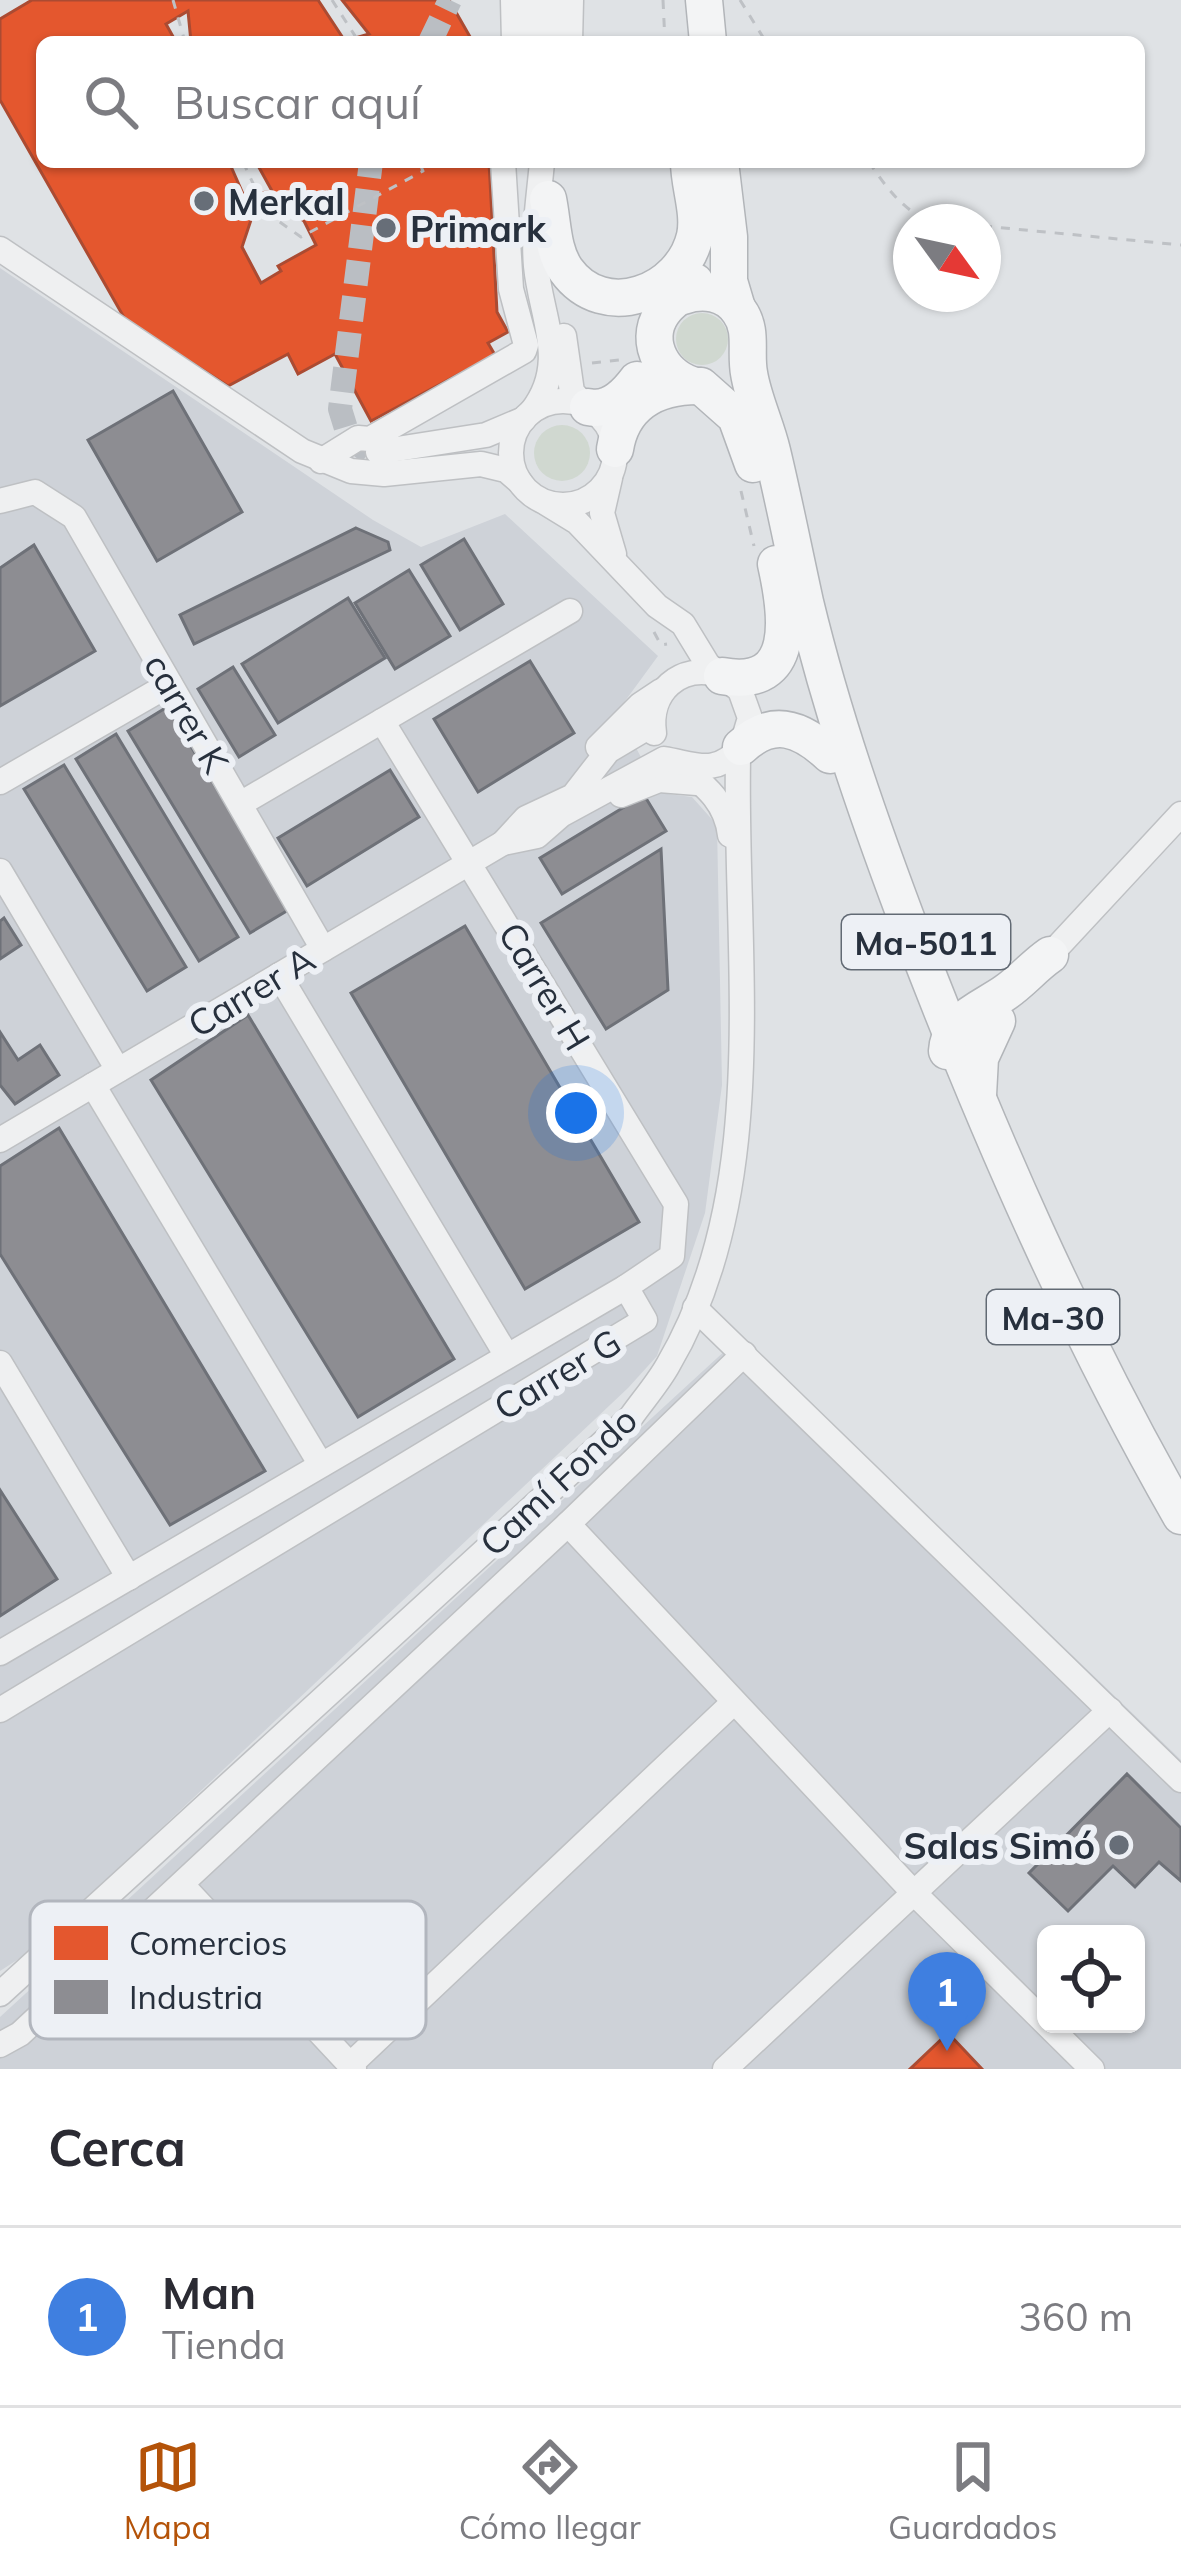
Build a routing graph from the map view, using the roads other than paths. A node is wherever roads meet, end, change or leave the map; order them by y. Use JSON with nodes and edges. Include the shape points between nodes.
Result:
{"nodes":[{"id":1,"x":514,"y":0,"type":"edge"},
{"id":2,"x":531,"y":0,"type":"edge"},
{"id":3,"x":552,"y":0,"type":"edge"},
{"id":4,"x":572,"y":0,"type":"edge"},
{"id":5,"x":711,"y":0,"type":"edge"},
{"id":6,"x":514,"y":36,"type":"edge"},
{"id":7,"x":532,"y":36,"type":"edge"},
{"id":8,"x":551,"y":36,"type":"edge"},
{"id":9,"x":570,"y":36,"type":"edge"},
{"id":10,"x":693,"y":36,"type":"edge"},
{"id":11,"x":708,"y":36,"type":"edge"},
{"id":12,"x":503,"y":168,"type":"edge"},
{"id":13,"x":526,"y":168,"type":"edge"},
{"id":14,"x":542,"y":168,"type":"edge"},
{"id":15,"x":544,"y":168,"type":"edge"},
{"id":16,"x":555,"y":168,"type":"edge"},
{"id":17,"x":690,"y":168,"type":"edge"},
{"id":18,"x":702,"y":168,"type":"edge"},
{"id":19,"x":721,"y":168,"type":"edge"},
{"id":20,"x":548,"y":199,"type":"junction"},
{"id":21,"x":0,"y":249,"type":"edge"},
{"id":22,"x":682,"y":296,"type":"junction"},
{"id":23,"x":736,"y":308,"type":"junction"},
{"id":24,"x":640,"y":349,"type":"junction"},
{"id":25,"x":747,"y":349,"type":"junction"},
{"id":26,"x":560,"y":358,"type":"junction"},
{"id":27,"x":697,"y":386,"type":"junction"},
{"id":28,"x":586,"y":406,"type":"junction"},
{"id":29,"x":524,"y":422,"type":"junction"},
{"id":30,"x":370,"y":455,"type":"junction"},
{"id":31,"x":321,"y":461,"type":"junction"},
{"id":32,"x":613,"y":462,"type":"junction"},
{"id":33,"x":427,"y":469,"type":"junction"},
{"id":34,"x":520,"y":482,"type":"junction"},
{"id":35,"x":0,"y":502,"type":"edge"},
{"id":36,"x":546,"y":503,"type":"junction"},
{"id":37,"x":616,"y":562,"type":"junction"},
{"id":38,"x":768,"y":571,"type":"junction"},
{"id":39,"x":570,"y":611,"type":"dead end"},
{"id":40,"x":653,"y":615,"type":"junction"},
{"id":41,"x":722,"y":676,"type":"junction"},
{"id":42,"x":170,"y":684,"type":"junction"},
{"id":43,"x":665,"y":688,"type":"junction"},
{"id":44,"x":382,"y":721,"type":"junction"},
{"id":45,"x":652,"y":721,"type":"junction"},
{"id":46,"x":741,"y":747,"type":"junction"},
{"id":47,"x":830,"y":755,"type":"junction"},
{"id":48,"x":674,"y":760,"type":"junction"},
{"id":49,"x":0,"y":782,"type":"edge"},
{"id":50,"x":705,"y":786,"type":"junction"},
{"id":51,"x":240,"y":805,"type":"junction"},
{"id":52,"x":1181,"y":814,"type":"edge"},
{"id":53,"x":544,"y":820,"type":"junction"},
{"id":54,"x":872,"y":856,"type":"junction"},
{"id":55,"x":736,"y":857,"type":"junction"},
{"id":56,"x":471,"y":862,"type":"junction"},
{"id":57,"x":2,"y":877,"type":"edge"},
{"id":58,"x":323,"y":949,"type":"junction"},
{"id":59,"x":1050,"y":955,"type":"joint"},
{"id":60,"x":279,"y":975,"type":"junction"},
{"id":61,"x":997,"y":1009,"type":"junction"},
{"id":62,"x":945,"y":1022,"type":"junction"},
{"id":63,"x":118,"y":1070,"type":"junction"},
{"id":64,"x":93,"y":1085,"type":"junction"},
{"id":65,"x":981,"y":1110,"type":"junction"},
{"id":66,"x":0,"y":1140,"type":"edge"},
{"id":67,"x":626,"y":1287,"type":"junction"},
{"id":68,"x":695,"y":1308,"type":"junction"},
{"id":69,"x":744,"y":1354,"type":"junction"},
{"id":70,"x":507,"y":1356,"type":"junction"},
{"id":71,"x":0,"y":1363,"type":"edge"},
{"id":72,"x":1076,"y":1363,"type":"junction"},
{"id":73,"x":8,"y":1393,"type":"edge"},
{"id":74,"x":321,"y":1465,"type":"junction"},
{"id":75,"x":1181,"y":1516,"type":"edge"},
{"id":76,"x":568,"y":1524,"type":"junction"},
{"id":77,"x":1181,"y":1546,"type":"edge"},
{"id":78,"x":129,"y":1578,"type":"junction"},
{"id":79,"x":0,"y":1653,"type":"edge"},
{"id":80,"x":734,"y":1702,"type":"junction"},
{"id":81,"x":0,"y":1710,"type":"edge"},
{"id":82,"x":1110,"y":1710,"type":"junction"},
{"id":83,"x":1181,"y":1780,"type":"edge"},
{"id":84,"x":182,"y":1885,"type":"junction"},
{"id":85,"x":914,"y":1893,"type":"junction"},
{"id":86,"x":102,"y":1901,"type":"edge"},
{"id":87,"x":165,"y":1901,"type":"edge"},
{"id":88,"x":197,"y":1901,"type":"edge"},
{"id":89,"x":30,"y":1967,"type":"edge"},
{"id":90,"x":0,"y":1994,"type":"edge"},
{"id":91,"x":426,"y":1996,"type":"edge"},
{"id":92,"x":30,"y":2025,"type":"edge"},
{"id":93,"x":326,"y":2039,"type":"edge"},
{"id":94,"x":381,"y":2039,"type":"edge"},
{"id":95,"x":0,"y":2045,"type":"edge"},
{"id":96,"x":352,"y":2067,"type":"edge"},
{"id":97,"x":725,"y":2069,"type":"edge"},
{"id":98,"x":1092,"y":2069,"type":"edge"}],
"edges":[{"from":1,"to":6,"type":"street"},
{"from":2,"to":7,"type":"street"},
{"from":3,"to":8,"type":"street"},
{"from":4,"to":9,"type":"street"},
{"from":5,"to":10,"type":"highway"},
{"from":5,"to":11,"type":"highway"},
{"from":12,"to":30,"type":"street","via":[[511,290],[524,352]]},
{"from":13,"to":26,"type":"street","via":[[530,289],[542,334]]},
{"from":14,"to":26,"type":"street","via":[[536,267]]},
{"from":15,"to":20,"type":"street"},
{"from":16,"to":20,"type":"street"},
{"from":17,"to":20,"type":"highway","via":[[693,243],[674,274],[641,296],[612,298],[576,282],[556,249]]},
{"from":18,"to":22,"type":"highway","via":[[709,246]]},
{"from":19,"to":23,"type":"highway","number":"Ma-30"},
{"from":20,"to":26,"type":"street","via":[[545,260]]},
{"from":21,"to":31,"type":"street"},
{"from":22,"to":23,"type":"highway","via":[[712,293]]},
{"from":22,"to":24,"type":"highway"},
{"from":23,"to":25,"type":"highway","number":"Ma-30"},
{"from":24,"to":27,"type":"highway","number":"Ma-30"},
{"from":24,"to":28,"type":"highway","via":[[643,371],[626,393],[602,409]]},
{"from":25,"to":27,"type":"highway","via":[[730,376]]},
{"from":25,"to":54,"type":"highway","number":"Ma-30"},
{"from":26,"to":28,"type":"street"},
{"from":26,"to":29,"type":"street"},
{"from":27,"to":32,"type":"highway","via":[[642,399],[622,424]]},
{"from":27,"to":38,"type":"highway","number":"Ma-30","via":[[741,425],[764,515]]},
{"from":28,"to":29,"type":"street","via":[[563,401]]},
{"from":28,"to":32,"type":"street","via":[[607,424]]},
{"from":29,"to":30,"type":"street"},
{"from":29,"to":33,"type":"street","via":[[494,450]]},
{"from":29,"to":34,"type":"street","via":[[512,458]]},
{"from":30,"to":31,"type":"street"},
{"from":30,"to":31,"type":"street","via":[[358,439]]},
{"from":30,"to":33,"type":"street","via":[[384,475]]},
{"from":32,"to":36,"type":"street","via":[[602,490],[587,500]]},
{"from":32,"to":37,"type":"street","via":[[602,513]]},
{"from":33,"to":34,"type":"street","via":[[493,466]]},
{"from":34,"to":36,"type":"street"},
{"from":35,"to":42,"type":"street","name":"carrer K","via":[[35,492],[74,517]]},
{"from":36,"to":37,"type":"street"},
{"from":37,"to":40,"type":"street"},
{"from":38,"to":41,"type":"highway","via":[[785,638],[779,656],[755,675]]},
{"from":38,"to":47,"type":"highway","number":"Ma-30"},
{"from":39,"to":44,"type":"street"},
{"from":40,"to":41,"type":"street","via":[[683,625]]},
{"from":40,"to":43,"type":"street","via":[[675,644],[676,668]]},
{"from":41,"to":43,"type":"street","via":[[691,671]]},
{"from":41,"to":46,"type":"street","via":[[749,710]]},
{"from":42,"to":49,"type":"street"},
{"from":42,"to":51,"type":"street","name":"carrer K"},
{"from":43,"to":45,"type":"street"},
{"from":43,"to":53,"type":"street","via":[[604,739]]},
{"from":44,"to":51,"type":"street"},
{"from":44,"to":56,"type":"street"},
{"from":45,"to":48,"type":"street"},
{"from":45,"to":53,"type":"street","via":[[608,751]]},
{"from":46,"to":47,"type":"highway","via":[[779,727]]},
{"from":46,"to":48,"type":"street","via":[[714,767]]},
{"from":46,"to":55,"type":"street","name":"Camí Fondo"},
{"from":47,"to":54,"type":"highway","number":"Ma-30"},
{"from":48,"to":50,"type":"street"},
{"from":48,"to":53,"type":"street","via":[[638,770]]},
{"from":50,"to":53,"type":"street","via":[[659,780],[568,825]]},
{"from":50,"to":55,"type":"street","via":[[725,811]]},
{"from":51,"to":58,"type":"street","name":"carrer K"},
{"from":52,"to":59,"type":"street","number":"Ma-5011"},
{"from":53,"to":56,"type":"street","name":"Carrer A","via":[[526,818]]},
{"from":54,"to":61,"type":"highway","number":"Ma-5011","via":[[910,901],[943,981]]},
{"from":54,"to":62,"type":"highway","number":"Ma-30"},
{"from":54,"to":72,"type":"highway","number":"Ma-30","via":[[944,1077]]},
{"from":55,"to":68,"type":"street","name":"Camí Fondo","via":[[740,1109],[728,1194]]},
{"from":56,"to":58,"type":"street","name":"Carrer A"},
{"from":56,"to":67,"type":"street","name":"Carrer H","via":[[676,1204],[672,1256]]},
{"from":57,"to":63,"type":"street"},
{"from":58,"to":60,"type":"street","name":"Carrer A"},
{"from":59,"to":61,"type":"highway","number":"Ma-5011","via":[[1038,976]]},
{"from":60,"to":63,"type":"street","name":"Carrer A"},
{"from":60,"to":70,"type":"street"},
{"from":61,"to":62,"type":"highway","number":"Ma-5011","via":[[977,1035]]},
{"from":61,"to":65,"type":"highway","number":"Ma-5011","via":[[978,1068]]},
{"from":62,"to":65,"type":"highway"},
{"from":62,"to":72,"type":"highway","via":[[948,1056]]},
{"from":63,"to":64,"type":"street","name":"Carrer A"},
{"from":64,"to":66,"type":"street","name":"Carrer A"},
{"from":64,"to":74,"type":"street"},
{"from":65,"to":75,"type":"highway","via":[[1094,1354]]},
{"from":67,"to":70,"type":"street","name":"Carrer G"},
{"from":67,"to":81,"type":"street","name":"Carrer G","via":[[645,1320]]},
{"from":68,"to":69,"type":"street"},
{"from":68,"to":86,"type":"street","name":"Camí Fondo","via":[[631,1417]]},
{"from":69,"to":76,"type":"street"},
{"from":69,"to":82,"type":"street"},
{"from":70,"to":74,"type":"street","name":"Carrer G"},
{"from":71,"to":73,"type":"street"},
{"from":72,"to":77,"type":"highway","number":"Ma-30"},
{"from":73,"to":78,"type":"street"},
{"from":74,"to":78,"type":"street","name":"Carrer G"},
{"from":76,"to":80,"type":"street"},
{"from":76,"to":84,"type":"street"},
{"from":78,"to":79,"type":"street","name":"Carrer G"},
{"from":80,"to":85,"type":"street"},
{"from":80,"to":91,"type":"street"},
{"from":82,"to":83,"type":"street"},
{"from":82,"to":85,"type":"street"},
{"from":84,"to":87,"type":"street"},
{"from":84,"to":88,"type":"street"},
{"from":85,"to":97,"type":"street"},
{"from":85,"to":98,"type":"street"},
{"from":89,"to":90,"type":"street","name":"Camí Fondo"},
{"from":92,"to":95,"type":"street"},
{"from":93,"to":96,"type":"street"},
{"from":94,"to":96,"type":"street"}]}
